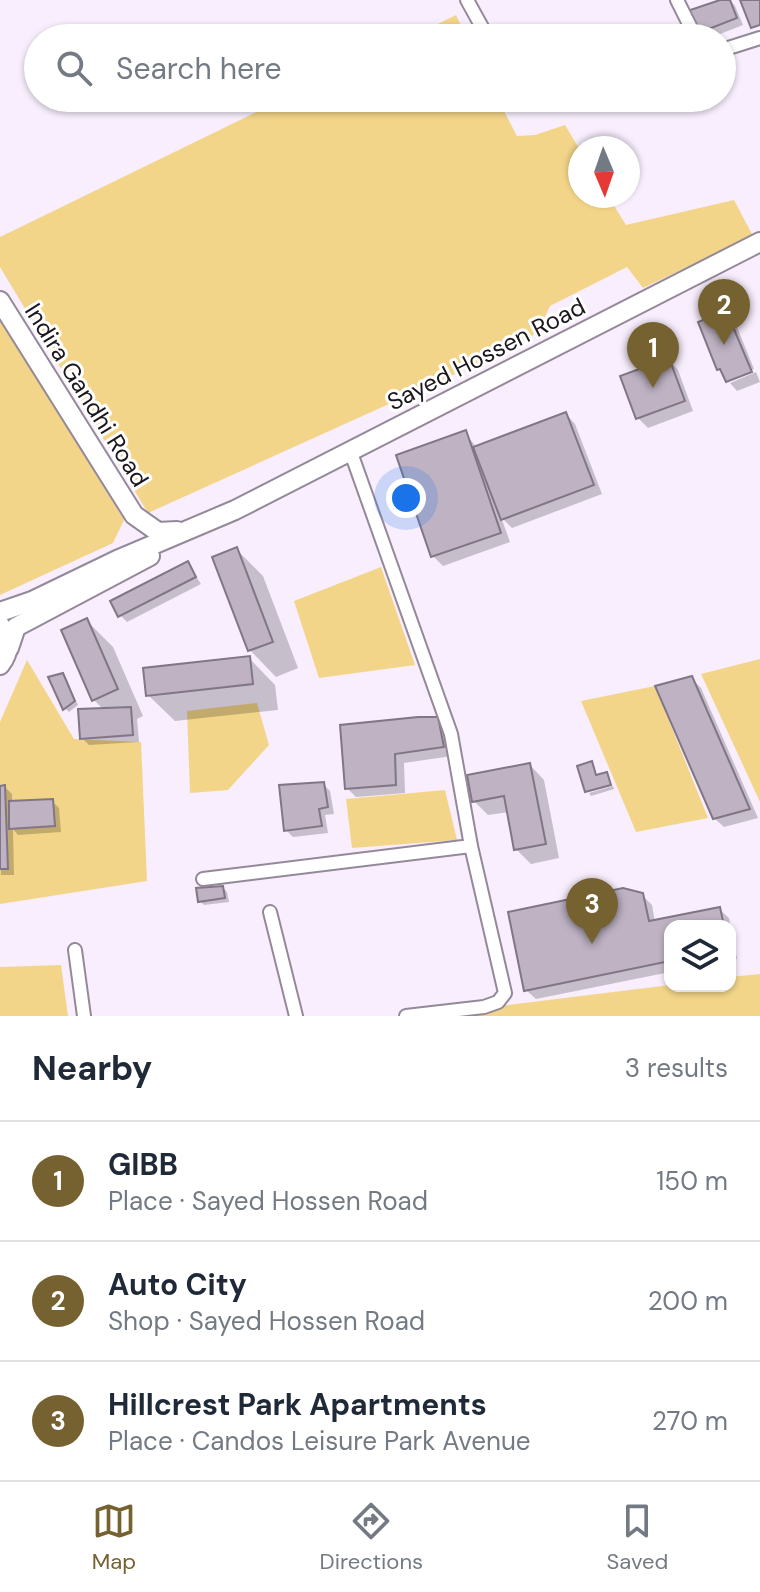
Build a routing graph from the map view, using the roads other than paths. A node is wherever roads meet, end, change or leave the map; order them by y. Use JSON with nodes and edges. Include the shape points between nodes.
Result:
{"nodes":[{"id":1,"x":467,"y":0,"type":"edge"},
{"id":2,"x":677,"y":0,"type":"edge"},
{"id":3,"x":480,"y":24,"type":"edge"},
{"id":4,"x":689,"y":24,"type":"edge"},
{"id":5,"x":760,"y":38,"type":"edge"},
{"id":6,"x":736,"y":46,"type":"edge"},
{"id":7,"x":760,"y":242,"type":"edge"},
{"id":8,"x":0,"y":301,"type":"edge"},
{"id":9,"x":350,"y":450,"type":"junction"},
{"id":10,"x":227,"y":514,"type":"junction"},
{"id":11,"x":134,"y":515,"type":"junction"},
{"id":12,"x":193,"y":528,"type":"junction"},
{"id":13,"x":117,"y":560,"type":"junction"},
{"id":14,"x":0,"y":612,"type":"edge"},
{"id":15,"x":0,"y":625,"type":"edge"},
{"id":16,"x":9,"y":648,"type":"junction"},
{"id":17,"x":0,"y":665,"type":"edge"},
{"id":18,"x":471,"y":846,"type":"junction"},
{"id":19,"x":203,"y":879,"type":"dead end"},
{"id":20,"x":270,"y":912,"type":"dead end"},
{"id":21,"x":75,"y":950,"type":"dead end"},
{"id":22,"x":84,"y":1016,"type":"edge"},
{"id":23,"x":296,"y":1016,"type":"edge"},
{"id":24,"x":406,"y":1016,"type":"edge"}],
"edges":[{"from":1,"to":3,"type":"street"},
{"from":2,"to":4,"type":"street"},
{"from":5,"to":6,"type":"street"},
{"from":7,"to":9,"type":"main road","name":"Sayed Hossen Road"},
{"from":8,"to":11,"type":"main road","name":"Indira Gandhi Road"},
{"from":9,"to":10,"type":"main road","name":"Sayed Hossen Road"},
{"from":9,"to":18,"type":"street","via":[[451,734]]},
{"from":10,"to":12,"type":"main road","name":"Sayed Hossen Road"},
{"from":10,"to":16,"type":"main road","name":"Sayed Hossen Road","via":[[27,619],[16,627]]},
{"from":11,"to":12,"type":"main road","name":"Indira Gandhi Road","via":[[158,532]]},
{"from":11,"to":13,"type":"main road","name":"Indira Gandhi Road","via":[[131,539]]},
{"from":12,"to":13,"type":"main road","name":"Sayed Hossen Road"},
{"from":13,"to":14,"type":"main road","name":"Sayed Hossen Road"},
{"from":15,"to":16,"type":"main road"},
{"from":16,"to":17,"type":"main road","name":"Sayed Hossen Road"},
{"from":18,"to":19,"type":"street"},
{"from":18,"to":24,"type":"street","via":[[505,993],[484,1007]]},
{"from":20,"to":23,"type":"street"},
{"from":21,"to":22,"type":"street"}]}
